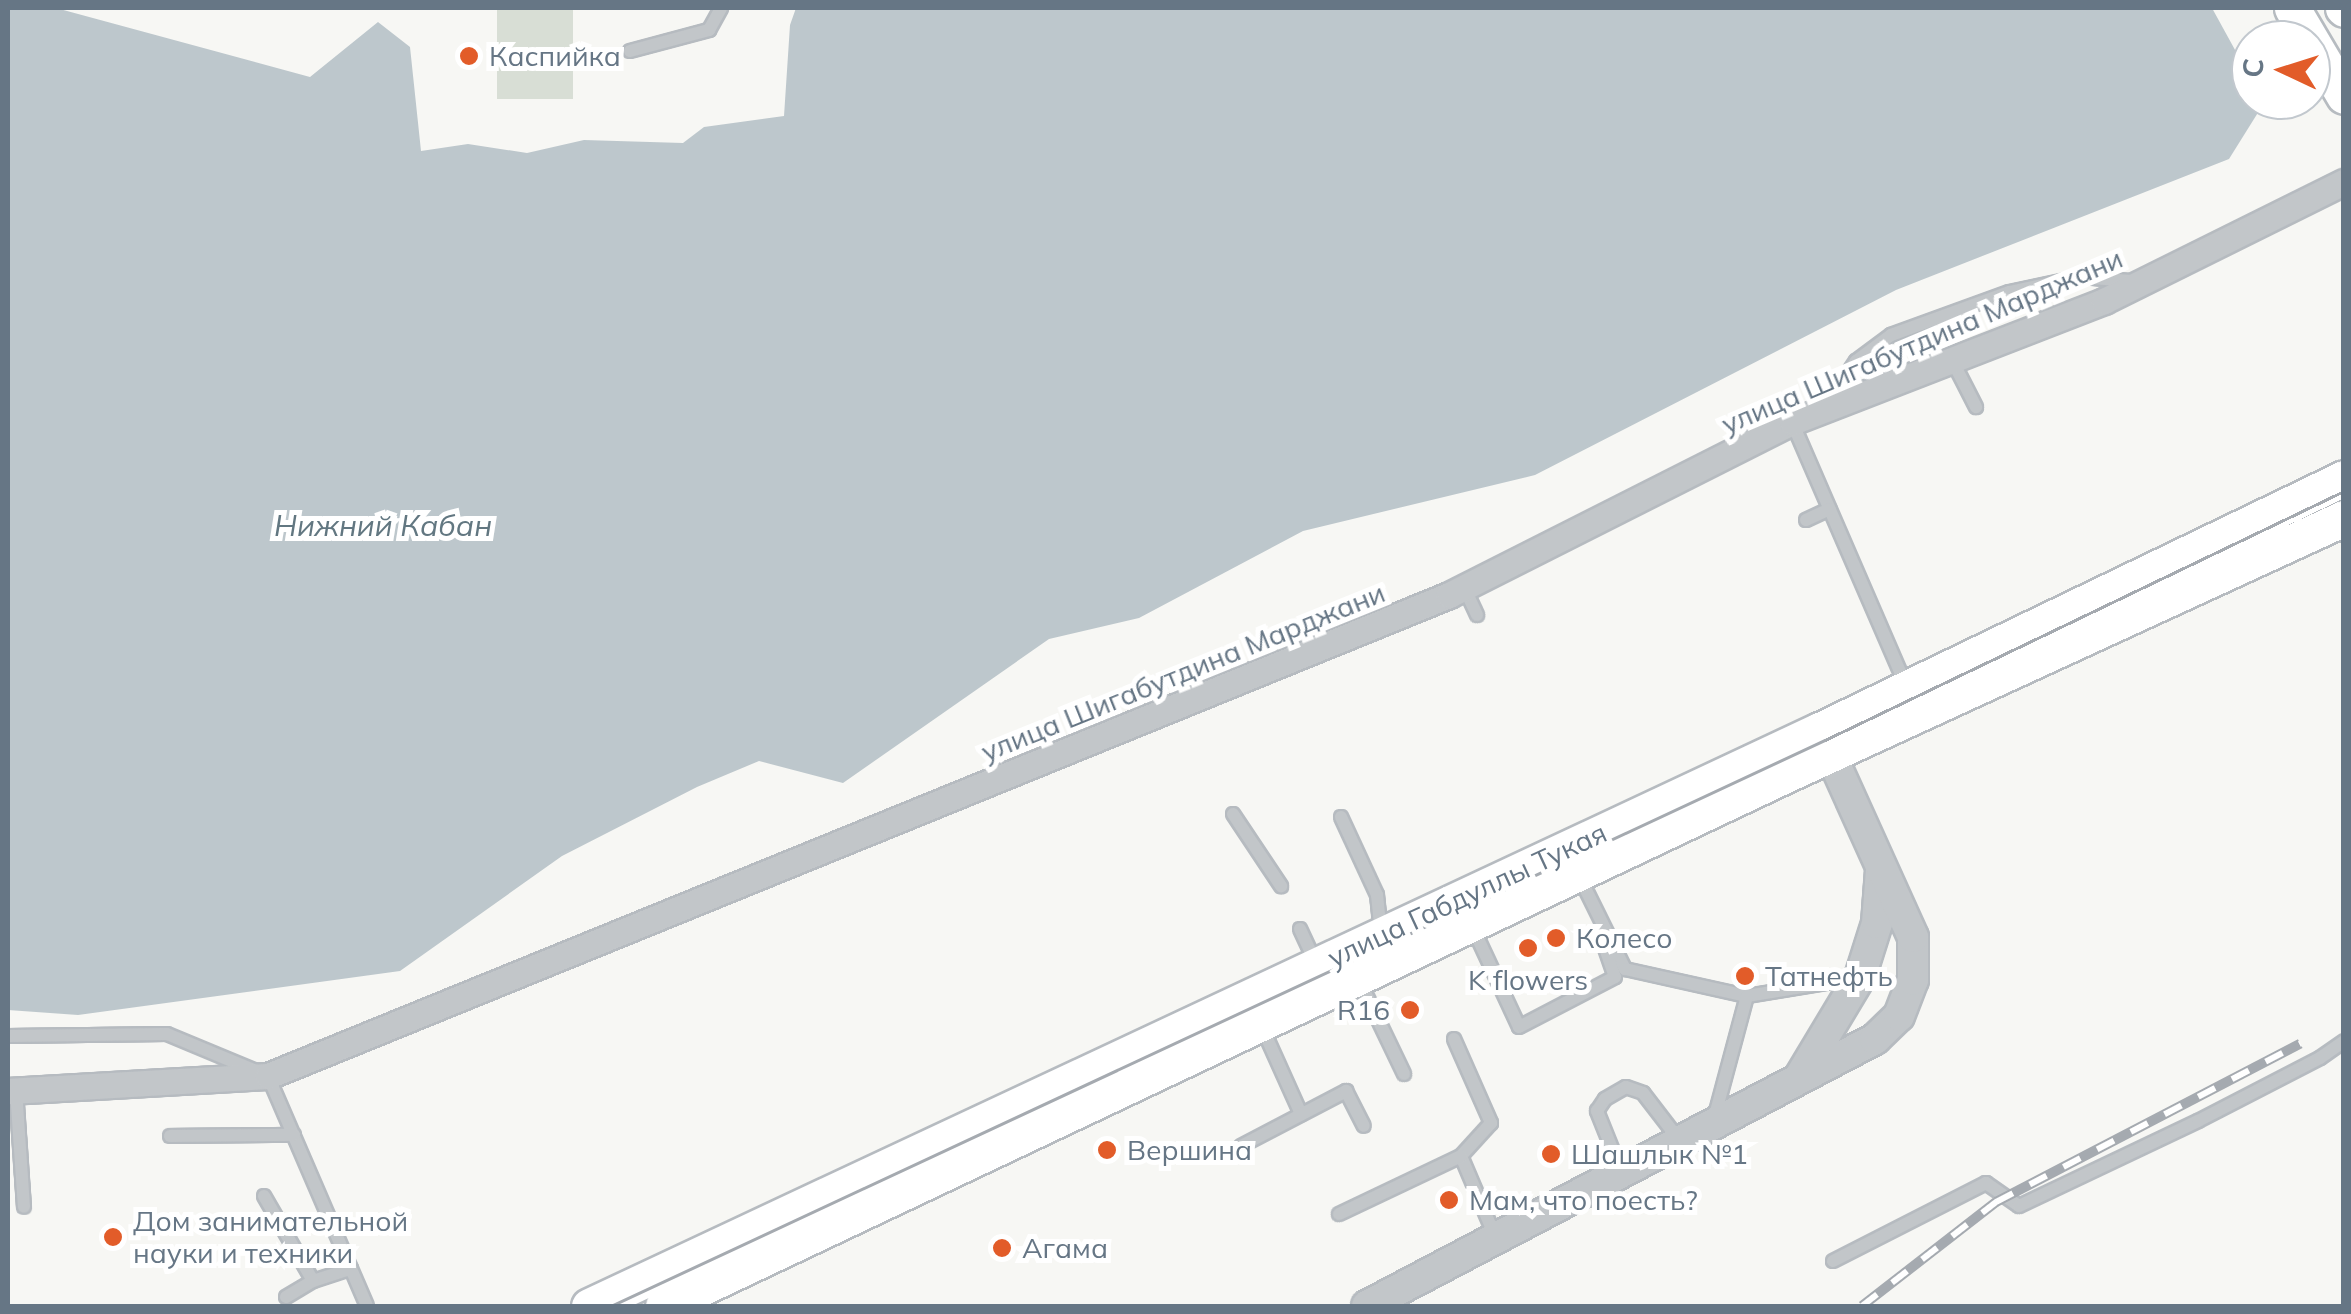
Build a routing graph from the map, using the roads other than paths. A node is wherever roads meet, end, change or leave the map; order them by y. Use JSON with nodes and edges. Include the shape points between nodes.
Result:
{"nodes":[{"id":1,"x":721,"y":8,"type":"edge"},
{"id":2,"x":2292,"y":8,"type":"edge"},
{"id":3,"x":630,"y":50,"type":"dead end"},
{"id":4,"x":2344,"y":96,"type":"edge"},
{"id":5,"x":2344,"y":182,"type":"edge"},
{"id":6,"x":2140,"y":282,"type":"junction"},
{"id":7,"x":1952,"y":360,"type":"junction"},
{"id":8,"x":1976,"y":407,"type":"dead end"},
{"id":9,"x":1823,"y":410,"type":"junction"},
{"id":10,"x":1792,"y":422,"type":"junction"},
{"id":11,"x":2344,"y":478,"type":"edge"},
{"id":12,"x":1830,"y":509,"type":"junction"},
{"id":13,"x":2344,"y":518,"type":"edge"},
{"id":14,"x":1806,"y":520,"type":"dead end"},
{"id":15,"x":1464,"y":587,"type":"junction"},
{"id":16,"x":1477,"y":615,"type":"dead end"},
{"id":17,"x":1907,"y":687,"type":"junction"},
{"id":18,"x":1826,"y":743,"type":"junction"},
{"id":19,"x":1233,"y":814,"type":"dead end"},
{"id":20,"x":1342,"y":817,"type":"dead end"},
{"id":21,"x":1881,"y":869,"type":"junction"},
{"id":22,"x":1582,"y":881,"type":"junction"},
{"id":23,"x":1281,"y":886,"type":"dead end"},
{"id":24,"x":1471,"y":924,"type":"junction"},
{"id":25,"x":1300,"y":929,"type":"dead end"},
{"id":26,"x":1382,"y":935,"type":"junction"},
{"id":27,"x":1317,"y":966,"type":"junction"},
{"id":28,"x":1358,"y":978,"type":"junction"},
{"id":29,"x":1860,"y":978,"type":"junction"},
{"id":30,"x":1746,"y":996,"type":"junction"},
{"id":31,"x":1261,"y":1024,"type":"junction"},
{"id":32,"x":8,"y":1036,"type":"edge"},
{"id":33,"x":1454,"y":1039,"type":"dead end"},
{"id":34,"x":2344,"y":1041,"type":"edge"},
{"id":35,"x":1404,"y":1074,"type":"dead end"},
{"id":36,"x":268,"y":1076,"type":"junction"},
{"id":37,"x":1799,"y":1077,"type":"junction"},
{"id":38,"x":12,"y":1090,"type":"edge"},
{"id":39,"x":1302,"y":1114,"type":"junction"},
{"id":40,"x":1713,"y":1124,"type":"junction"},
{"id":41,"x":1364,"y":1126,"type":"dead end"},
{"id":42,"x":294,"y":1135,"type":"junction"},
{"id":43,"x":170,"y":1136,"type":"dead end"},
{"id":44,"x":1680,"y":1141,"type":"junction"},
{"id":45,"x":1241,"y":1146,"type":"dead end"},
{"id":46,"x":1461,"y":1156,"type":"junction"},
{"id":47,"x":1622,"y":1172,"type":"junction"},
{"id":48,"x":264,"y":1196,"type":"dead end"},
{"id":49,"x":24,"y":1208,"type":"dead end"},
{"id":50,"x":1339,"y":1214,"type":"dead end"},
{"id":51,"x":1496,"y":1238,"type":"junction"},
{"id":52,"x":1832,"y":1262,"type":"dead end"},
{"id":53,"x":351,"y":1269,"type":"junction"},
{"id":54,"x":313,"y":1281,"type":"junction"},
{"id":55,"x":286,"y":1297,"type":"dead end"},
{"id":56,"x":666,"y":1298,"type":"edge"},
{"id":57,"x":367,"y":1306,"type":"edge"},
{"id":58,"x":589,"y":1306,"type":"edge"},
{"id":59,"x":1367,"y":1306,"type":"edge"}],
"edges":[{"from":1,"to":3,"type":"lane","via":[[709,30]]},
{"from":2,"to":4,"type":"main road"},
{"from":5,"to":6,"type":"street","name":"улица Шигабутдина Марджани"},
{"from":6,"to":7,"type":"street","name":"улица Шигабутдина Марджани"},
{"from":6,"to":9,"type":"lane","via":[[2080,276],[2010,292],[1891,335],[1856,361]]},
{"from":7,"to":8,"type":"lane"},
{"from":7,"to":9,"type":"street","name":"улица Шигабутдина Марджани"},
{"from":9,"to":10,"type":"street","name":"улица Шигабутдина Марджани"},
{"from":10,"to":12,"type":"lane"},
{"from":10,"to":15,"type":"street","name":"улица Шигабутдина Марджани"},
{"from":11,"to":17,"type":"main road","name":"улица Габдуллы Тукая"},
{"from":12,"to":14,"type":"lane"},
{"from":12,"to":17,"type":"lane"},
{"from":13,"to":18,"type":"main road","name":"улица Габдуллы Тукая"},
{"from":15,"to":16,"type":"lane"},
{"from":15,"to":36,"type":"street","name":"улица Шигабутдина Марджани"},
{"from":17,"to":18,"type":"main road","name":"улица Габдуллы Тукая"},
{"from":18,"to":21,"type":"street"},
{"from":18,"to":22,"type":"main road","name":"улица Габдуллы Тукая"},
{"from":18,"to":26,"type":"main road","name":"улица Габдуллы Тукая"},
{"from":19,"to":23,"type":"lane"},
{"from":20,"to":26,"type":"lane","via":[[1377,896]]},
{"from":21,"to":29,"type":"street","via":[[1877,923]]},
{"from":21,"to":37,"type":"street","via":[[1913,938],[1913,980],[1899,1016],[1875,1039]]},
{"from":22,"to":24,"type":"main road","name":"улица Габдуллы Тукая"},
{"from":22,"to":24,"type":"lane","via":[[1615,977],[1519,1028]]},
{"from":22,"to":30,"type":"lane","via":[[1625,969]]},
{"from":24,"to":28,"type":"main road","name":"улица Габдуллы Тукая"},
{"from":25,"to":27,"type":"lane"},
{"from":26,"to":27,"type":"main road","name":"улица Габдуллы Тукая"},
{"from":27,"to":56,"type":"main road","name":"улица Габдуллы Тукая"},
{"from":28,"to":31,"type":"main road","name":"улица Габдуллы Тукая"},
{"from":28,"to":35,"type":"lane"},
{"from":29,"to":30,"type":"lane"},
{"from":29,"to":37,"type":"street"},
{"from":30,"to":40,"type":"lane"},
{"from":31,"to":39,"type":"lane"},
{"from":31,"to":56,"type":"main road","name":"улица Габдуллы Тукая"},
{"from":32,"to":36,"type":"lane","via":[[167,1034]]},
{"from":33,"to":46,"type":"lane","via":[[1491,1123]]},
{"from":34,"to":52,"type":"lane","via":[[2198,1121],[2019,1206],[1986,1182]]},
{"from":36,"to":38,"type":"street","name":"улица Шигабутдина Марджани"},
{"from":36,"to":42,"type":"lane"},
{"from":37,"to":40,"type":"street"},
{"from":38,"to":49,"type":"lane"},
{"from":39,"to":41,"type":"lane","via":[[1346,1091]]},
{"from":39,"to":45,"type":"lane"},
{"from":40,"to":44,"type":"street"},
{"from":42,"to":43,"type":"lane"},
{"from":42,"to":53,"type":"lane"},
{"from":44,"to":47,"type":"street"},
{"from":44,"to":47,"type":"lane","via":[[1643,1093],[1626,1087],[1596,1111]]},
{"from":46,"to":50,"type":"lane"},
{"from":46,"to":51,"type":"lane"},
{"from":47,"to":51,"type":"street"},
{"from":48,"to":54,"type":"lane"},
{"from":51,"to":59,"type":"street"},
{"from":53,"to":54,"type":"lane"},
{"from":53,"to":57,"type":"lane"},
{"from":54,"to":55,"type":"lane"},
{"from":56,"to":58,"type":"main road","name":"улица Габдуллы Тукая"}]}
